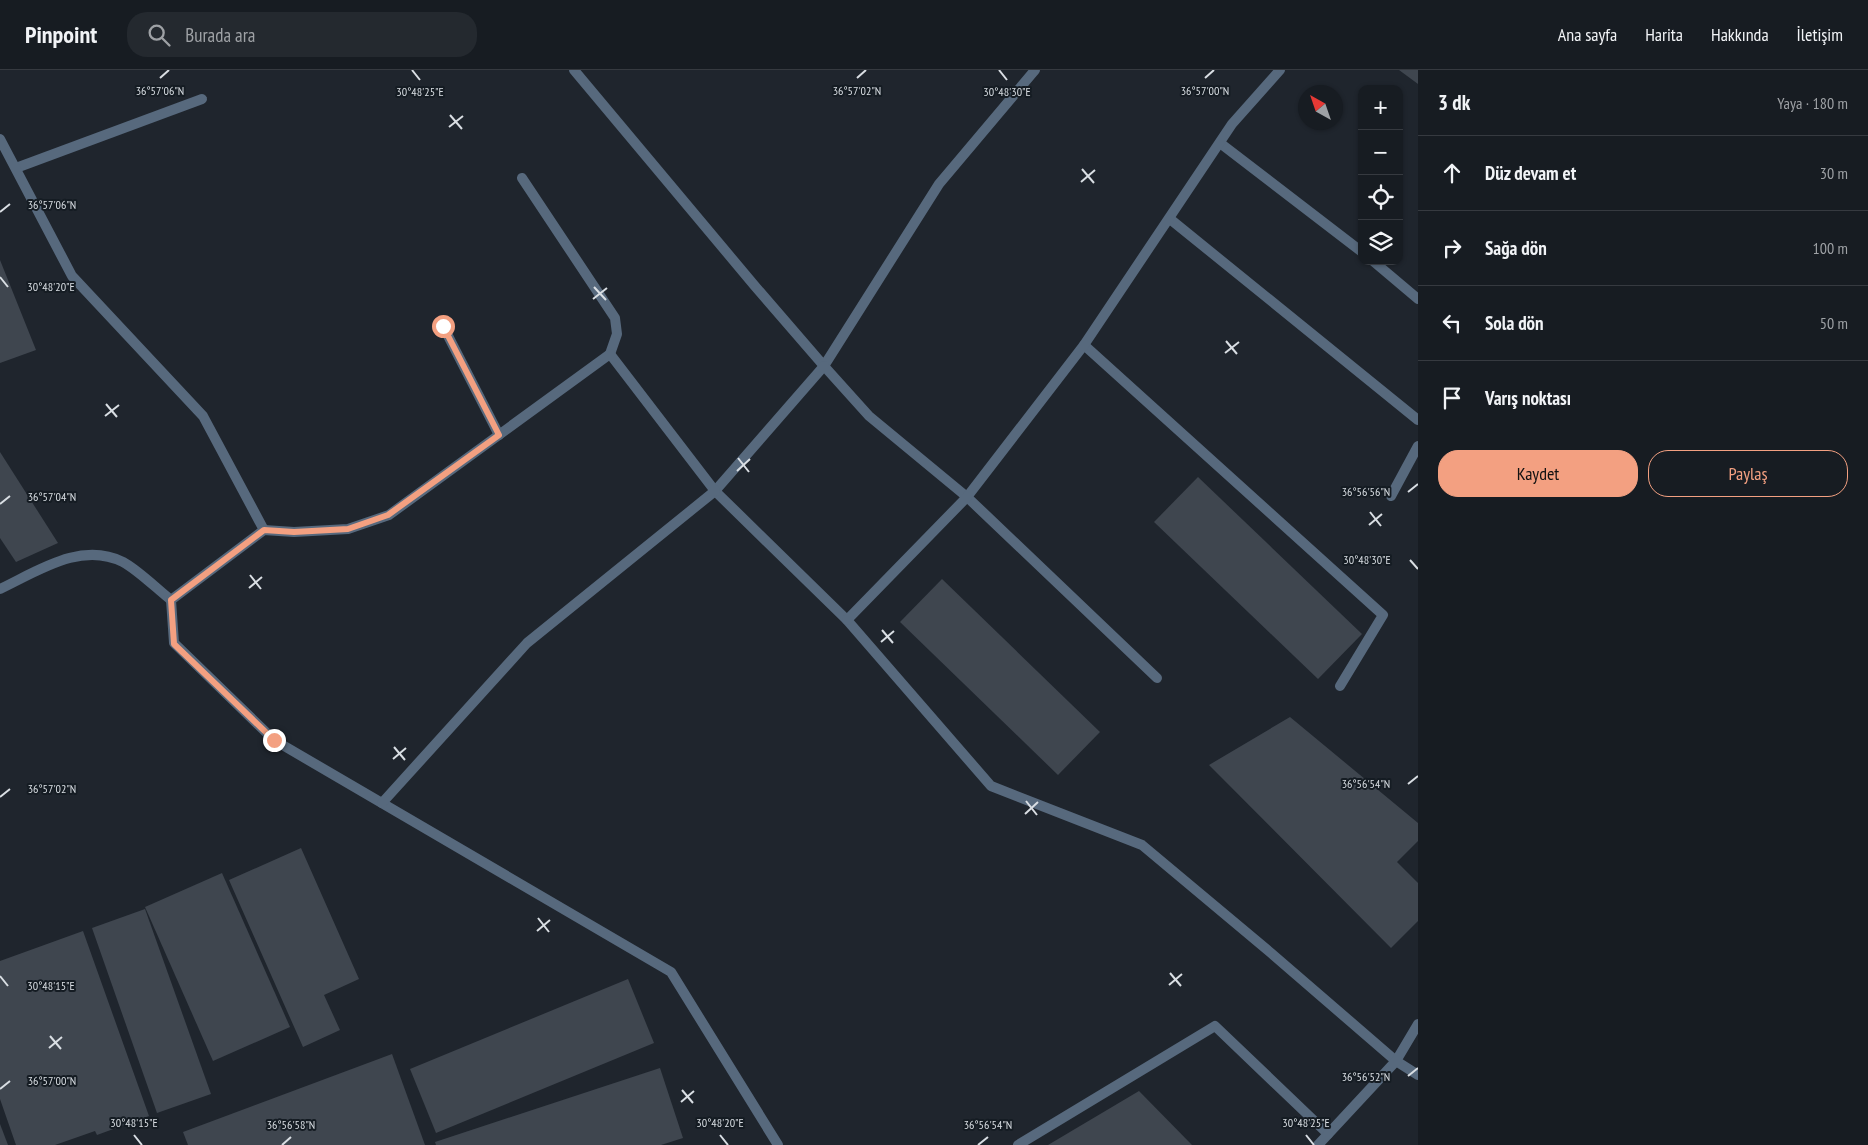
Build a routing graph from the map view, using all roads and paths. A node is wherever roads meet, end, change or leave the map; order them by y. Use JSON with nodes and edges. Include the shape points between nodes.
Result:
{"nodes":[{"id":1,"x":574,"y":70,"type":"edge"},
{"id":2,"x":1035,"y":70,"type":"edge"},
{"id":3,"x":1280,"y":70,"type":"edge"},
{"id":4,"x":202,"y":98,"type":"dead end"},
{"id":5,"x":0,"y":139,"type":"edge"},
{"id":6,"x":1220,"y":143,"type":"junction"},
{"id":7,"x":16,"y":168,"type":"junction"},
{"id":8,"x":522,"y":178,"type":"dead end"},
{"id":9,"x":1170,"y":219,"type":"junction"},
{"id":10,"x":1358,"y":249,"type":"edge"},
{"id":11,"x":1378,"y":265,"type":"edge"},
{"id":12,"x":1418,"y":299,"type":"edge"},
{"id":13,"x":443,"y":326,"type":"dead end"},
{"id":14,"x":1084,"y":345,"type":"junction"},
{"id":15,"x":610,"y":354,"type":"junction"},
{"id":16,"x":824,"y":366,"type":"junction"},
{"id":17,"x":1418,"y":420,"type":"edge"},
{"id":18,"x":499,"y":435,"type":"junction"},
{"id":19,"x":1418,"y":446,"type":"edge"},
{"id":20,"x":715,"y":491,"type":"junction"},
{"id":21,"x":1391,"y":496,"type":"dead end"},
{"id":22,"x":967,"y":497,"type":"junction"},
{"id":23,"x":264,"y":530,"type":"junction"},
{"id":24,"x":0,"y":589,"type":"edge"},
{"id":25,"x":171,"y":600,"type":"junction"},
{"id":26,"x":847,"y":620,"type":"junction"},
{"id":27,"x":1157,"y":678,"type":"dead end"},
{"id":28,"x":1340,"y":686,"type":"dead end"},
{"id":29,"x":382,"y":803,"type":"junction"},
{"id":30,"x":1418,"y":1024,"type":"edge"},
{"id":31,"x":1396,"y":1061,"type":"junction"},
{"id":32,"x":1418,"y":1075,"type":"edge"},
{"id":33,"x":1328,"y":1134,"type":"junction"},
{"id":34,"x":778,"y":1145,"type":"edge"},
{"id":35,"x":1018,"y":1145,"type":"edge"},
{"id":36,"x":1318,"y":1145,"type":"edge"}],
"edges":[{"from":1,"to":16,"type":"street"},
{"from":2,"to":16,"type":"street","via":[[939,184]]},
{"from":3,"to":6,"type":"street","via":[[1232,124]]},
{"from":4,"to":7,"type":"street"},
{"from":5,"to":7,"type":"street"},
{"from":6,"to":9,"type":"street"},
{"from":6,"to":10,"type":"street"},
{"from":7,"to":23,"type":"street","via":[[72,276],[203,416]]},
{"from":8,"to":15,"type":"street","via":[[615,318],[617,334]]},
{"from":9,"to":14,"type":"street"},
{"from":9,"to":17,"type":"street"},
{"from":11,"to":12,"type":"street"},
{"from":13,"to":18,"type":"street"},
{"from":14,"to":22,"type":"street"},
{"from":14,"to":28,"type":"street","via":[[1383,615]]},
{"from":15,"to":18,"type":"street"},
{"from":15,"to":20,"type":"street"},
{"from":16,"to":20,"type":"street"},
{"from":16,"to":22,"type":"street","via":[[869,416]]},
{"from":18,"to":23,"type":"street","via":[[388,515],[348,529]]},
{"from":19,"to":21,"type":"street"},
{"from":20,"to":26,"type":"street"},
{"from":20,"to":29,"type":"street","via":[[526,644]]},
{"from":22,"to":26,"type":"street"},
{"from":22,"to":27,"type":"street"},
{"from":23,"to":25,"type":"street"},
{"from":24,"to":25,"type":"street","via":[[62,560],[97,555],[124,563]]},
{"from":25,"to":29,"type":"street","via":[[174,644],[274,740]]},
{"from":26,"to":31,"type":"street","via":[[991,786],[1142,844]]},
{"from":29,"to":34,"type":"street","via":[[671,972]]},
{"from":30,"to":31,"type":"street"},
{"from":31,"to":32,"type":"street"},
{"from":31,"to":33,"type":"street"},
{"from":33,"to":35,"type":"street","via":[[1215,1026]]},
{"from":33,"to":36,"type":"street"}]}
